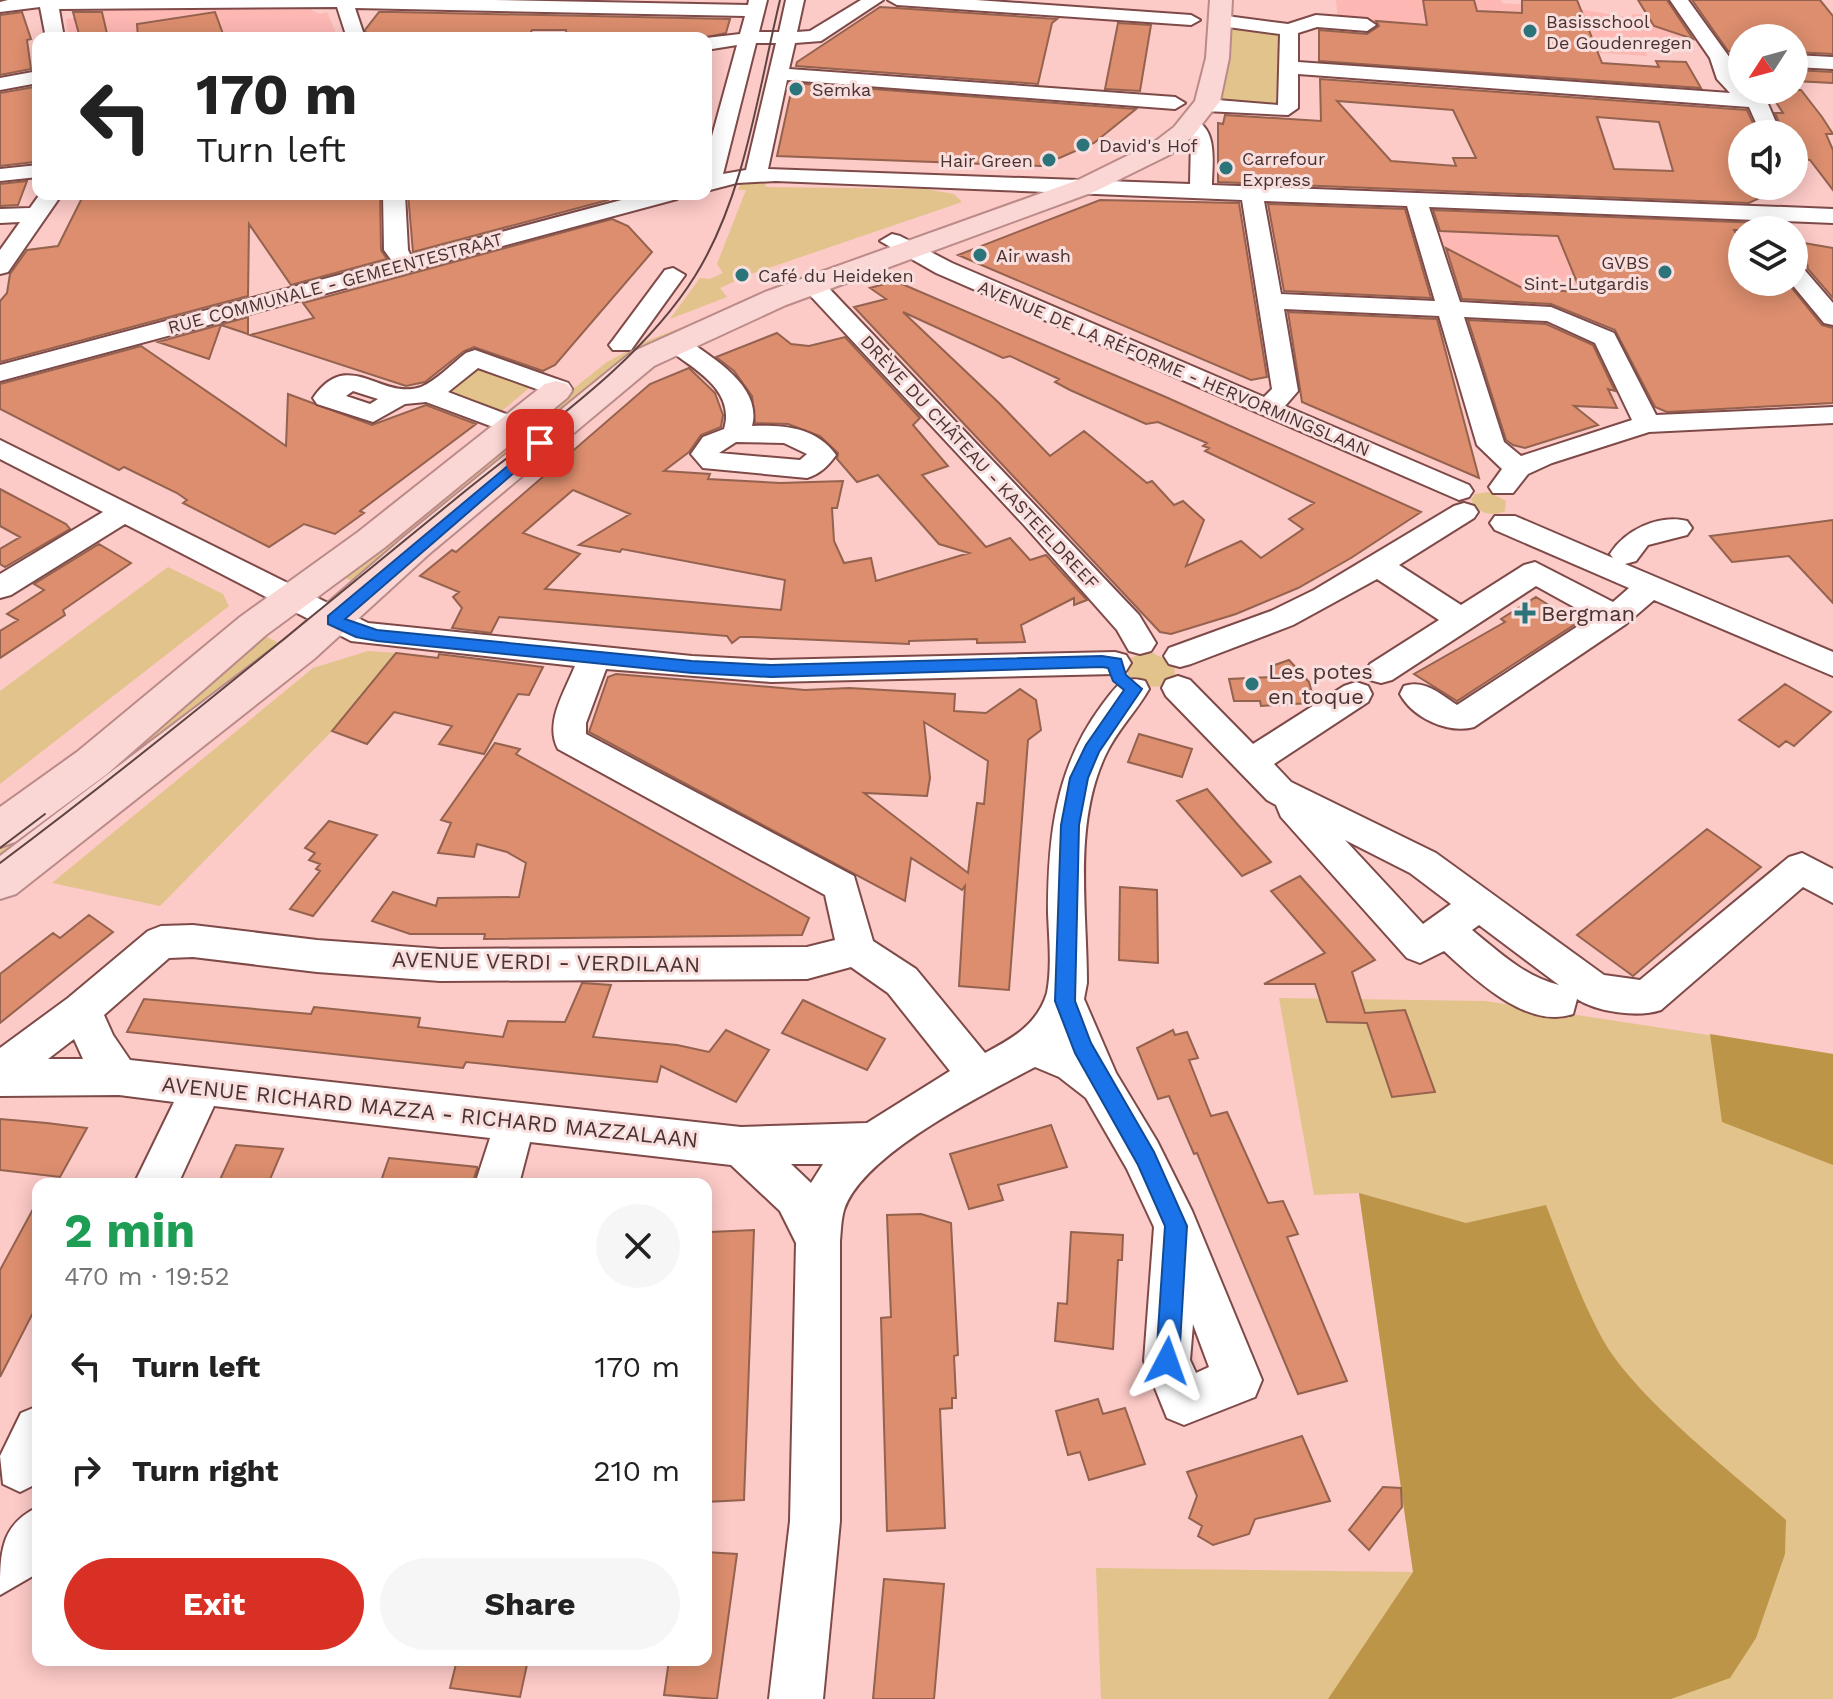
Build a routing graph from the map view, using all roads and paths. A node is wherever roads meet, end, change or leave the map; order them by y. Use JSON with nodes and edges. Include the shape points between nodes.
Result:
{"nodes":[{"id":1,"x":795,"y":0,"type":"edge"},
{"id":2,"x":874,"y":0,"type":"edge"},
{"id":3,"x":897,"y":0,"type":"edge"},
{"id":4,"x":1679,"y":0,"type":"edge"},
{"id":5,"x":42,"y":1,"type":"edge"},
{"id":6,"x":342,"y":1,"type":"edge"},
{"id":7,"x":535,"y":3,"type":"edge"},
{"id":8,"x":756,"y":6,"type":"edge"},
{"id":9,"x":0,"y":7,"type":"edge"},
{"id":10,"x":1192,"y":10,"type":"edge"},
{"id":11,"x":1220,"y":11,"type":"edge"},
{"id":12,"x":1367,"y":25,"type":"dead end"},
{"id":13,"x":1289,"y":30,"type":"junction"},
{"id":14,"x":53,"y":32,"type":"edge"},
{"id":15,"x":354,"y":32,"type":"edge"},
{"id":16,"x":748,"y":38,"type":"junction"},
{"id":17,"x":787,"y":38,"type":"junction"},
{"id":18,"x":712,"y":43,"type":"edge"},
{"id":19,"x":1188,"y":48,"type":"dead end"},
{"id":20,"x":1720,"y":58,"type":"junction"},
{"id":21,"x":1728,"y":58,"type":"edge"},
{"id":22,"x":1808,"y":62,"type":"edge"},
{"id":23,"x":1728,"y":63,"type":"edge"},
{"id":24,"x":1833,"y":63,"type":"edge"},
{"id":25,"x":1288,"y":67,"type":"junction"},
{"id":26,"x":779,"y":74,"type":"junction"},
{"id":27,"x":1186,"y":76,"type":"dead end"},
{"id":28,"x":32,"y":78,"type":"edge"},
{"id":29,"x":1728,"y":79,"type":"edge"},
{"id":30,"x":0,"y":84,"type":"edge"},
{"id":31,"x":1728,"y":94,"type":"edge"},
{"id":32,"x":1175,"y":103,"type":"junction"},
{"id":33,"x":1198,"y":115,"type":"junction"},
{"id":34,"x":712,"y":169,"type":"edge"},
{"id":35,"x":32,"y":172,"type":"edge"},
{"id":36,"x":0,"y":175,"type":"edge"},
{"id":37,"x":756,"y":175,"type":"junction"},
{"id":38,"x":916,"y":181,"type":"junction"},
{"id":39,"x":712,"y":183,"type":"edge"},
{"id":40,"x":1037,"y":185,"type":"junction"},
{"id":41,"x":1079,"y":186,"type":"junction"},
{"id":42,"x":1201,"y":191,"type":"junction"},
{"id":43,"x":1252,"y":193,"type":"junction"},
{"id":44,"x":394,"y":200,"type":"edge"},
{"id":45,"x":647,"y":200,"type":"edge"},
{"id":46,"x":1416,"y":200,"type":"junction"},
{"id":47,"x":45,"y":204,"type":"edge"},
{"id":48,"x":973,"y":210,"type":"junction"},
{"id":49,"x":0,"y":216,"type":"edge"},
{"id":50,"x":1833,"y":216,"type":"edge"},
{"id":51,"x":1728,"y":218,"type":"edge"},
{"id":52,"x":1808,"y":219,"type":"edge"},
{"id":53,"x":900,"y":246,"type":"junction"},
{"id":54,"x":3,"y":260,"type":"edge"},
{"id":55,"x":406,"y":265,"type":"junction"},
{"id":56,"x":673,"y":275,"type":"dead end"},
{"id":57,"x":814,"y":286,"type":"junction"},
{"id":58,"x":1808,"y":289,"type":"edge"},
{"id":59,"x":1269,"y":301,"type":"junction"},
{"id":60,"x":1448,"y":311,"type":"junction"},
{"id":61,"x":1833,"y":318,"type":"edge"},
{"id":62,"x":665,"y":335,"type":"junction"},
{"id":63,"x":622,"y":345,"type":"junction"},
{"id":64,"x":0,"y":373,"type":"edge"},
{"id":65,"x":559,"y":389,"type":"junction"},
{"id":66,"x":429,"y":394,"type":"junction"},
{"id":67,"x":398,"y":397,"type":"dead end"},
{"id":68,"x":1267,"y":409,"type":"junction"},
{"id":69,"x":1833,"y":415,"type":"edge"},
{"id":70,"x":1647,"y":424,"type":"junction"},
{"id":71,"x":512,"y":426,"type":"junction"},
{"id":72,"x":736,"y":434,"type":"dead end"},
{"id":73,"x":0,"y":448,"type":"edge"},
{"id":74,"x":1510,"y":478,"type":"junction"},
{"id":75,"x":1462,"y":502,"type":"junction"},
{"id":76,"x":122,"y":513,"type":"junction"},
{"id":77,"x":1514,"y":517,"type":"junction"},
{"id":78,"x":1677,"y":528,"type":"dead end"},
{"id":79,"x":1625,"y":554,"type":"junction"},
{"id":80,"x":1379,"y":566,"type":"junction"},
{"id":81,"x":1651,"y":586,"type":"junction"},
{"id":82,"x":0,"y":588,"type":"edge"},
{"id":83,"x":289,"y":598,"type":"junction"},
{"id":84,"x":1615,"y":617,"type":"junction"},
{"id":85,"x":334,"y":620,"type":"junction"},
{"id":86,"x":1461,"y":620,"type":"junction"},
{"id":87,"x":1833,"y":643,"type":"edge"},
{"id":88,"x":595,"y":656,"type":"junction"},
{"id":89,"x":1130,"y":665,"type":"junction"},
{"id":90,"x":1833,"y":665,"type":"edge"},
{"id":91,"x":1179,"y":672,"type":"junction"},
{"id":92,"x":1381,"y":672,"type":"dead end"},
{"id":93,"x":1356,"y":694,"type":"dead end"},
{"id":94,"x":1416,"y":694,"type":"dead end"},
{"id":95,"x":1251,"y":762,"type":"junction"},
{"id":96,"x":1279,"y":791,"type":"junction"},
{"id":97,"x":0,"y":830,"type":"edge"},
{"id":98,"x":0,"y":881,"type":"edge"},
{"id":99,"x":1833,"y":888,"type":"edge"},
{"id":100,"x":1480,"y":904,"type":"junction"},
{"id":101,"x":1445,"y":929,"type":"junction"},
{"id":102,"x":856,"y":950,"type":"junction"},
{"id":103,"x":1562,"y":986,"type":"junction"},
{"id":104,"x":1065,"y":1001,"type":"junction"},
{"id":105,"x":82,"y":1010,"type":"junction"},
{"id":106,"x":1033,"y":1048,"type":"junction"},
{"id":107,"x":0,"y":1075,"type":"edge"},
{"id":108,"x":979,"y":1076,"type":"junction"},
{"id":109,"x":119,"y":1077,"type":"junction"},
{"id":110,"x":1101,"y":1085,"type":"junction"},
{"id":111,"x":202,"y":1087,"type":"junction"},
{"id":112,"x":516,"y":1120,"type":"junction"},
{"id":113,"x":872,"y":1142,"type":"junction"},
{"id":114,"x":741,"y":1147,"type":"junction"},
{"id":115,"x":159,"y":1178,"type":"edge"},
{"id":116,"x":499,"y":1178,"type":"edge"},
{"id":117,"x":1176,"y":1226,"type":"dead end"},
{"id":118,"x":818,"y":1241,"type":"junction"},
{"id":119,"x":32,"y":1541,"type":"edge"},
{"id":120,"x":0,"y":1569,"type":"edge"},
{"id":121,"x":796,"y":1699,"type":"edge"}],
"edges":[{"from":1,"to":17,"type":"street"},
{"from":2,"to":17,"type":"street","via":[[819,35]]},
{"from":3,"to":10,"type":"street"},
{"from":4,"to":20,"type":"street"},
{"from":5,"to":6,"type":"street"},
{"from":5,"to":9,"type":"street"},
{"from":5,"to":14,"type":"street"},
{"from":6,"to":7,"type":"street"},
{"from":6,"to":15,"type":"street"},
{"from":7,"to":8,"type":"street"},
{"from":8,"to":16,"type":"street"},
{"from":10,"to":19,"type":"main road"},
{"from":11,"to":13,"type":"street"},
{"from":11,"to":33,"type":"main road","via":[[1212,88]]},
{"from":12,"to":13,"type":"street","via":[[1316,21]]},
{"from":13,"to":25,"type":"street"},
{"from":16,"to":17,"type":"street"},
{"from":16,"to":18,"type":"street"},
{"from":16,"to":34,"type":"street"},
{"from":17,"to":26,"type":"street"},
{"from":20,"to":21,"type":"street"},
{"from":20,"to":23,"type":"street"},
{"from":20,"to":29,"type":"street"},
{"from":22,"to":24,"type":"street"},
{"from":25,"to":31,"type":"street"},
{"from":25,"to":33,"type":"street","via":[[1286,110]]},
{"from":26,"to":32,"type":"street"},
{"from":26,"to":37,"type":"street"},
{"from":27,"to":32,"type":"main road"},
{"from":28,"to":30,"type":"street"},
{"from":32,"to":40,"type":"main road","via":[[1128,146]]},
{"from":33,"to":41,"type":"main road","via":[[1138,163]]},
{"from":33,"to":42,"type":"street"},
{"from":35,"to":36,"type":"street"},
{"from":37,"to":38,"type":"street"},
{"from":37,"to":39,"type":"street"},
{"from":38,"to":40,"type":"street"},
{"from":38,"to":48,"type":"street","via":[[959,189],[972,200]]},
{"from":40,"to":41,"type":"street"},
{"from":40,"to":48,"type":"main road"},
{"from":41,"to":42,"type":"street"},
{"from":41,"to":53,"type":"main road"},
{"from":42,"to":43,"type":"street"},
{"from":43,"to":46,"type":"street"},
{"from":43,"to":59,"type":"street"},
{"from":44,"to":55,"type":"street","via":[[396,250]]},
{"from":45,"to":55,"type":"street","name":"RUE COMMUNALE - GEMEENTESTRAAT"},
{"from":46,"to":51,"type":"street"},
{"from":46,"to":60,"type":"street","name":"AVENUE DE LA RÉFORME - HERVORMINGSLAAN"},
{"from":47,"to":49,"type":"street"},
{"from":47,"to":54,"type":"street"},
{"from":48,"to":53,"type":"main road"},
{"from":50,"to":52,"type":"street"},
{"from":53,"to":57,"type":"main road"},
{"from":53,"to":62,"type":"main road"},
{"from":53,"to":68,"type":"street","name":"AVENUE DE LA RÉFORME - HERVORMINGSLAAN"},
{"from":55,"to":64,"type":"street","name":"RUE COMMUNALE - GEMEENTESTRAAT"},
{"from":56,"to":63,"type":"street"},
{"from":57,"to":62,"type":"main road"},
{"from":57,"to":89,"type":"street","name":"DRÈVE DU CHÂTEAU - KASTEELDREEF","via":[[1128,623]]},
{"from":58,"to":61,"type":"street"},
{"from":59,"to":60,"type":"street"},
{"from":59,"to":68,"type":"street","via":[[1285,391]]},
{"from":60,"to":70,"type":"street","via":[[1551,314],[1605,338]]},
{"from":60,"to":74,"type":"street","name":"AVENUE DE LA RÉFORME - HERVORMINGSLAAN","via":[[1491,445]]},
{"from":62,"to":63,"type":"main road"},
{"from":62,"to":72,"type":"street","via":[[738,396],[742,418]]},
{"from":62,"to":85,"type":"main road"},
{"from":63,"to":65,"type":"main road"},
{"from":65,"to":66,"type":"street","via":[[475,358]]},
{"from":65,"to":71,"type":"main road"},
{"from":66,"to":67,"type":"street"},
{"from":66,"to":71,"type":"street"},
{"from":68,"to":75,"type":"street","name":"AVENUE DE LA RÉFORME - HERVORMINGSLAAN"},
{"from":69,"to":70,"type":"street"},
{"from":70,"to":74,"type":"street"},
{"from":71,"to":83,"type":"main road","via":[[371,540]]},
{"from":73,"to":76,"type":"street"},
{"from":74,"to":75,"type":"street","via":[[1482,483]]},
{"from":74,"to":77,"type":"street","name":"AVENUE DE LA RÉFORME - HERVORMINGSLAAN","via":[[1519,498]]},
{"from":75,"to":77,"type":"street","name":"AVENUE DE LA RÉFORME - HERVORMINGSLAAN","via":[[1484,521]]},
{"from":75,"to":80,"type":"street"},
{"from":76,"to":82,"type":"street"},
{"from":76,"to":83,"type":"street"},
{"from":77,"to":79,"type":"street","name":"AVENUE DE LA RÉFORME - HERVORMINGSLAAN"},
{"from":77,"to":81,"type":"street","name":"AVENUE DE LA RÉFORME - HERVORMINGSLAAN"},
{"from":78,"to":79,"type":"street","via":[[1638,538]]},
{"from":79,"to":87,"type":"street","name":"AVENUE DE LA RÉFORME - HERVORMINGSLAAN"},
{"from":80,"to":86,"type":"street"},
{"from":80,"to":91,"type":"street"},
{"from":81,"to":84,"type":"street"},
{"from":81,"to":90,"type":"street","name":"AVENUE DE LA RÉFORME - HERVORMINGSLAAN"},
{"from":83,"to":85,"type":"street"},
{"from":83,"to":97,"type":"main road","via":[[92,763]]},
{"from":84,"to":86,"type":"street","via":[[1535,572]]},
{"from":84,"to":94,"type":"street","via":[[1462,718],[1452,718]]},
{"from":85,"to":88,"type":"street","via":[[377,636]]},
{"from":85,"to":98,"type":"main road"},
{"from":86,"to":92,"type":"street"},
{"from":88,"to":89,"type":"street","via":[[771,671]]},
{"from":88,"to":102,"type":"street","via":[[569,723],[570,740],[841,886]]},
{"from":89,"to":91,"type":"street","via":[[1167,647]]},
{"from":89,"to":91,"type":"street","via":[[1152,694]]},
{"from":89,"to":104,"type":"street","via":[[1079,778],[1070,825]]},
{"from":91,"to":95,"type":"street"},
{"from":93,"to":95,"type":"street"},
{"from":95,"to":96,"type":"street"},
{"from":96,"to":100,"type":"street","via":[[1423,863]]},
{"from":96,"to":101,"type":"street","via":[[1420,947]]},
{"from":99,"to":103,"type":"street","via":[[1802,867],[1647,998]]},
{"from":100,"to":101,"type":"street"},
{"from":100,"to":103,"type":"street"},
{"from":101,"to":103,"type":"street","via":[[1512,985],[1544,1000]]},
{"from":102,"to":105,"type":"street","name":"AVENUE VERDI - VERDILAAN","via":[[807,963],[440,965],[161,942]]},
{"from":102,"to":108,"type":"street","via":[[902,981]]},
{"from":104,"to":106,"type":"street"},
{"from":104,"to":110,"type":"street"},
{"from":105,"to":107,"type":"street","name":"AVENUE VERDI - VERDILAAN"},
{"from":105,"to":109,"type":"street","via":[[97,1046]]},
{"from":106,"to":108,"type":"street"},
{"from":106,"to":110,"type":"street","via":[[1073,1064]]},
{"from":107,"to":109,"type":"street","name":"AVENUE RICHARD MAZZA - RICHARD MAZZALAAN"},
{"from":108,"to":113,"type":"street"},
{"from":109,"to":111,"type":"street","name":"AVENUE RICHARD MAZZA - RICHARD MAZZALAAN"},
{"from":110,"to":117,"type":"street","via":[[1146,1159]]},
{"from":111,"to":112,"type":"street","name":"AVENUE RICHARD MAZZA - RICHARD MAZZALAAN"},
{"from":111,"to":115,"type":"street"},
{"from":112,"to":114,"type":"street","name":"AVENUE RICHARD MAZZA - RICHARD MAZZALAAN"},
{"from":112,"to":116,"type":"street"},
{"from":113,"to":114,"type":"street","name":"AVENUE RICHARD MAZZA - RICHARD MAZZALAAN"},
{"from":113,"to":118,"type":"street","via":[[841,1172],[825,1200]]},
{"from":114,"to":118,"type":"street","via":[[795,1196]]},
{"from":118,"to":121,"type":"street","via":[[815,1521]]},
{"from":119,"to":120,"type":"street"}]}
